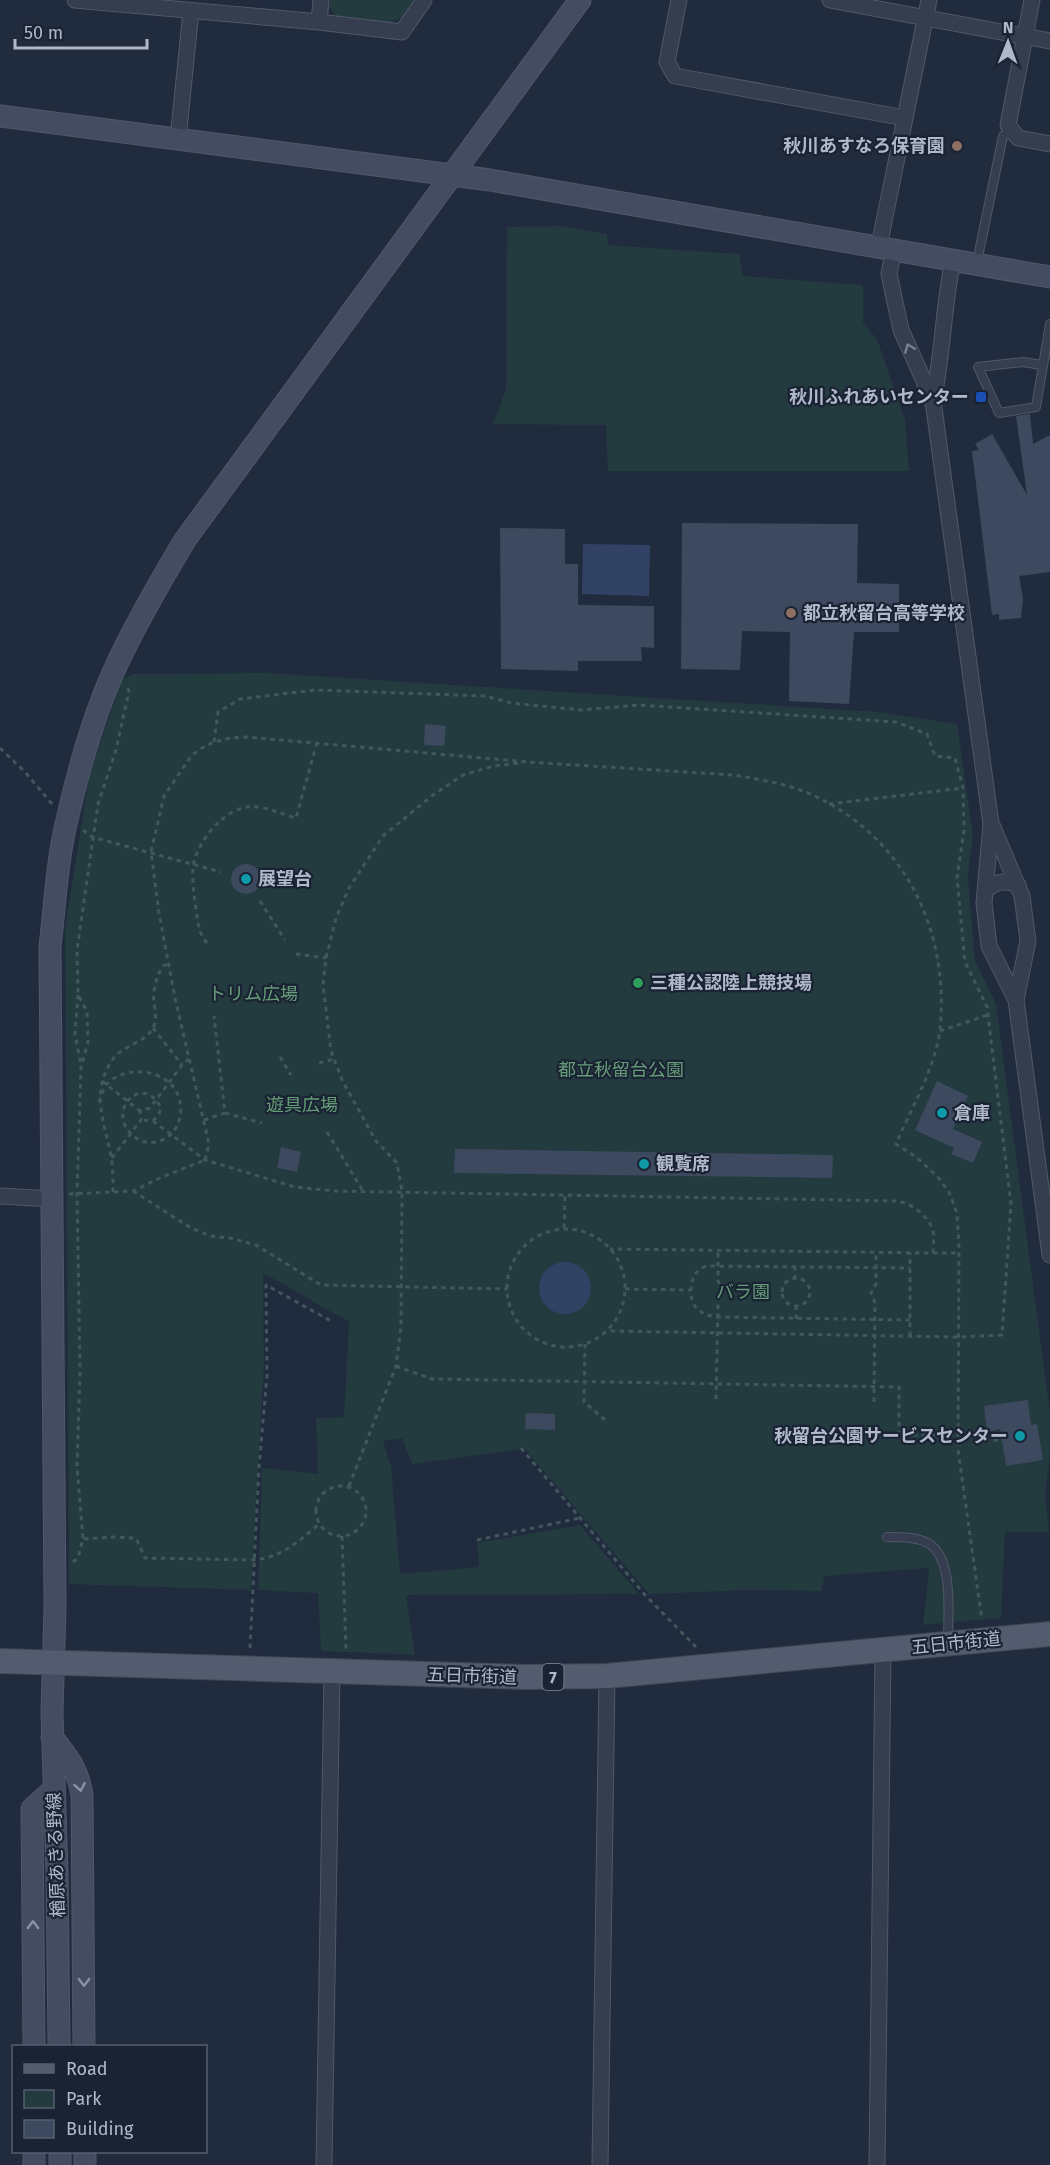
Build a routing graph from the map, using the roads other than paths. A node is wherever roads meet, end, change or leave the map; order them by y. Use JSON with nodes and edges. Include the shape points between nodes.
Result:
{"nodes":[{"id":1,"x":75,"y":0,"type":"edge"},
{"id":2,"x":321,"y":0,"type":"edge"},
{"id":3,"x":424,"y":0,"type":"edge"},
{"id":4,"x":580,"y":0,"type":"edge"},
{"id":5,"x":679,"y":0,"type":"edge"},
{"id":6,"x":830,"y":0,"type":"edge"},
{"id":7,"x":929,"y":0,"type":"edge"},
{"id":8,"x":1032,"y":0,"type":"edge"},
{"id":9,"x":191,"y":11,"type":"junction"},
{"id":10,"x":926,"y":17,"type":"junction"},
{"id":11,"x":319,"y":22,"type":"junction"},
{"id":12,"x":1025,"y":36,"type":"junction"},
{"id":13,"x":1050,"y":41,"type":"edge"},
{"id":14,"x":0,"y":116,"type":"edge"},
{"id":15,"x":905,"y":117,"type":"junction"},
{"id":16,"x":1012,"y":130,"type":"junction"},
{"id":17,"x":178,"y":139,"type":"junction"},
{"id":18,"x":1050,"y":144,"type":"edge"},
{"id":19,"x":452,"y":175,"type":"junction"},
{"id":20,"x":887,"y":248,"type":"junction"},
{"id":21,"x":952,"y":260,"type":"junction"},
{"id":22,"x":976,"y":265,"type":"junction"},
{"id":23,"x":1050,"y":277,"type":"edge"},
{"id":24,"x":1050,"y":324,"type":"edge"},
{"id":25,"x":1042,"y":365,"type":"junction"},
{"id":26,"x":933,"y":401,"type":"junction"},
{"id":27,"x":991,"y":824,"type":"junction"},
{"id":28,"x":1018,"y":885,"type":"junction"},
{"id":29,"x":985,"y":891,"type":"junction"},
{"id":30,"x":1026,"y":952,"type":"junction"},
{"id":31,"x":993,"y":954,"type":"junction"},
{"id":32,"x":1016,"y":1000,"type":"junction"},
{"id":33,"x":0,"y":1196,"type":"edge"},
{"id":34,"x":60,"y":1196,"type":"junction"},
{"id":35,"x":1050,"y":1255,"type":"edge"},
{"id":36,"x":887,"y":1537,"type":"dead end"},
{"id":37,"x":1050,"y":1634,"type":"edge"},
{"id":38,"x":948,"y":1644,"type":"junction"},
{"id":39,"x":883,"y":1651,"type":"junction"},
{"id":40,"x":0,"y":1661,"type":"edge"},
{"id":41,"x":54,"y":1663,"type":"junction"},
{"id":42,"x":332,"y":1671,"type":"junction"},
{"id":43,"x":607,"y":1676,"type":"junction"},
{"id":44,"x":52,"y":1737,"type":"junction"},
{"id":45,"x":54,"y":1789,"type":"junction"},
{"id":46,"x":33,"y":2045,"type":"edge"},
{"id":47,"x":59,"y":2045,"type":"edge"},
{"id":48,"x":84,"y":2045,"type":"edge"},
{"id":49,"x":324,"y":2165,"type":"edge"},
{"id":50,"x":600,"y":2165,"type":"edge"},
{"id":51,"x":877,"y":2165,"type":"edge"}],
"edges":[{"from":1,"to":9,"type":"street"},
{"from":2,"to":11,"type":"street"},
{"from":3,"to":11,"type":"street","via":[[402,32]]},
{"from":4,"to":19,"type":"street","name":"楢原あきる野線"},
{"from":5,"to":15,"type":"street","via":[[667,62],[675,76]]},
{"from":6,"to":10,"type":"street"},
{"from":7,"to":10,"type":"street"},
{"from":8,"to":12,"type":"street"},
{"from":9,"to":11,"type":"street"},
{"from":9,"to":17,"type":"street"},
{"from":10,"to":12,"type":"street"},
{"from":10,"to":15,"type":"street"},
{"from":12,"to":13,"type":"street"},
{"from":12,"to":16,"type":"street","via":[[1008,125]]},
{"from":14,"to":17,"type":"street"},
{"from":15,"to":20,"type":"street"},
{"from":16,"to":18,"type":"street","via":[[1018,138]]},
{"from":16,"to":22,"type":"lane","via":[[1003,136]]},
{"from":17,"to":19,"type":"street"},
{"from":19,"to":20,"type":"street"},
{"from":19,"to":34,"type":"street","name":"楢原あきる野線","via":[[185,540],[145,608],[113,674],[87,744],[74,825],[59,867],[50,946]]},
{"from":20,"to":21,"type":"street"},
{"from":26,"to":20,"type":"street","one_way":true,"via":[[901,330]]},
{"from":21,"to":22,"type":"street"},
{"from":21,"to":26,"type":"street"},
{"from":22,"to":23,"type":"street"},
{"from":24,"to":25,"type":"lane"},
{"from":25,"to":25,"type":"lane","via":[[1036,407],[999,413],[978,367]]},
{"from":26,"to":27,"type":"street"},
{"from":27,"to":28,"type":"street"},
{"from":27,"to":29,"type":"street"},
{"from":28,"to":29,"type":"street","via":[[994,883]]},
{"from":28,"to":30,"type":"street","via":[[1028,941]]},
{"from":29,"to":31,"type":"street"},
{"from":30,"to":31,"type":"street","via":[[1002,959]]},
{"from":30,"to":32,"type":"street"},
{"from":31,"to":32,"type":"street"},
{"from":32,"to":35,"type":"street"},
{"from":33,"to":34,"type":"street"},
{"from":34,"to":41,"type":"street","name":"楢原あきる野線"},
{"from":36,"to":38,"type":"lane","via":[[913,1538],[938,1551],[947,1587]]},
{"from":37,"to":38,"type":"main road","name":"五日市街道","number":"7"},
{"from":38,"to":39,"type":"main road","name":"五日市街道","number":"7"},
{"from":39,"to":43,"type":"main road","name":"五日市街道","number":"7"},
{"from":39,"to":51,"type":"street"},
{"from":40,"to":41,"type":"main road","name":"五日市街道","number":"7"},
{"from":41,"to":42,"type":"main road","name":"五日市街道","number":"7"},
{"from":41,"to":44,"type":"street","name":"楢原あきる野線"},
{"from":42,"to":43,"type":"main road","name":"五日市街道","number":"7"},
{"from":42,"to":49,"type":"street"},
{"from":43,"to":50,"type":"street"},
{"from":44,"to":45,"type":"street","name":"楢原あきる野線"},
{"from":44,"to":48,"type":"street","one_way":true,"via":[[74,1764],[82,1795]]},
{"from":46,"to":45,"type":"street","one_way":true,"via":[[32,1809]]},
{"from":45,"to":47,"type":"street","name":"楢原あきる野線"}]}
